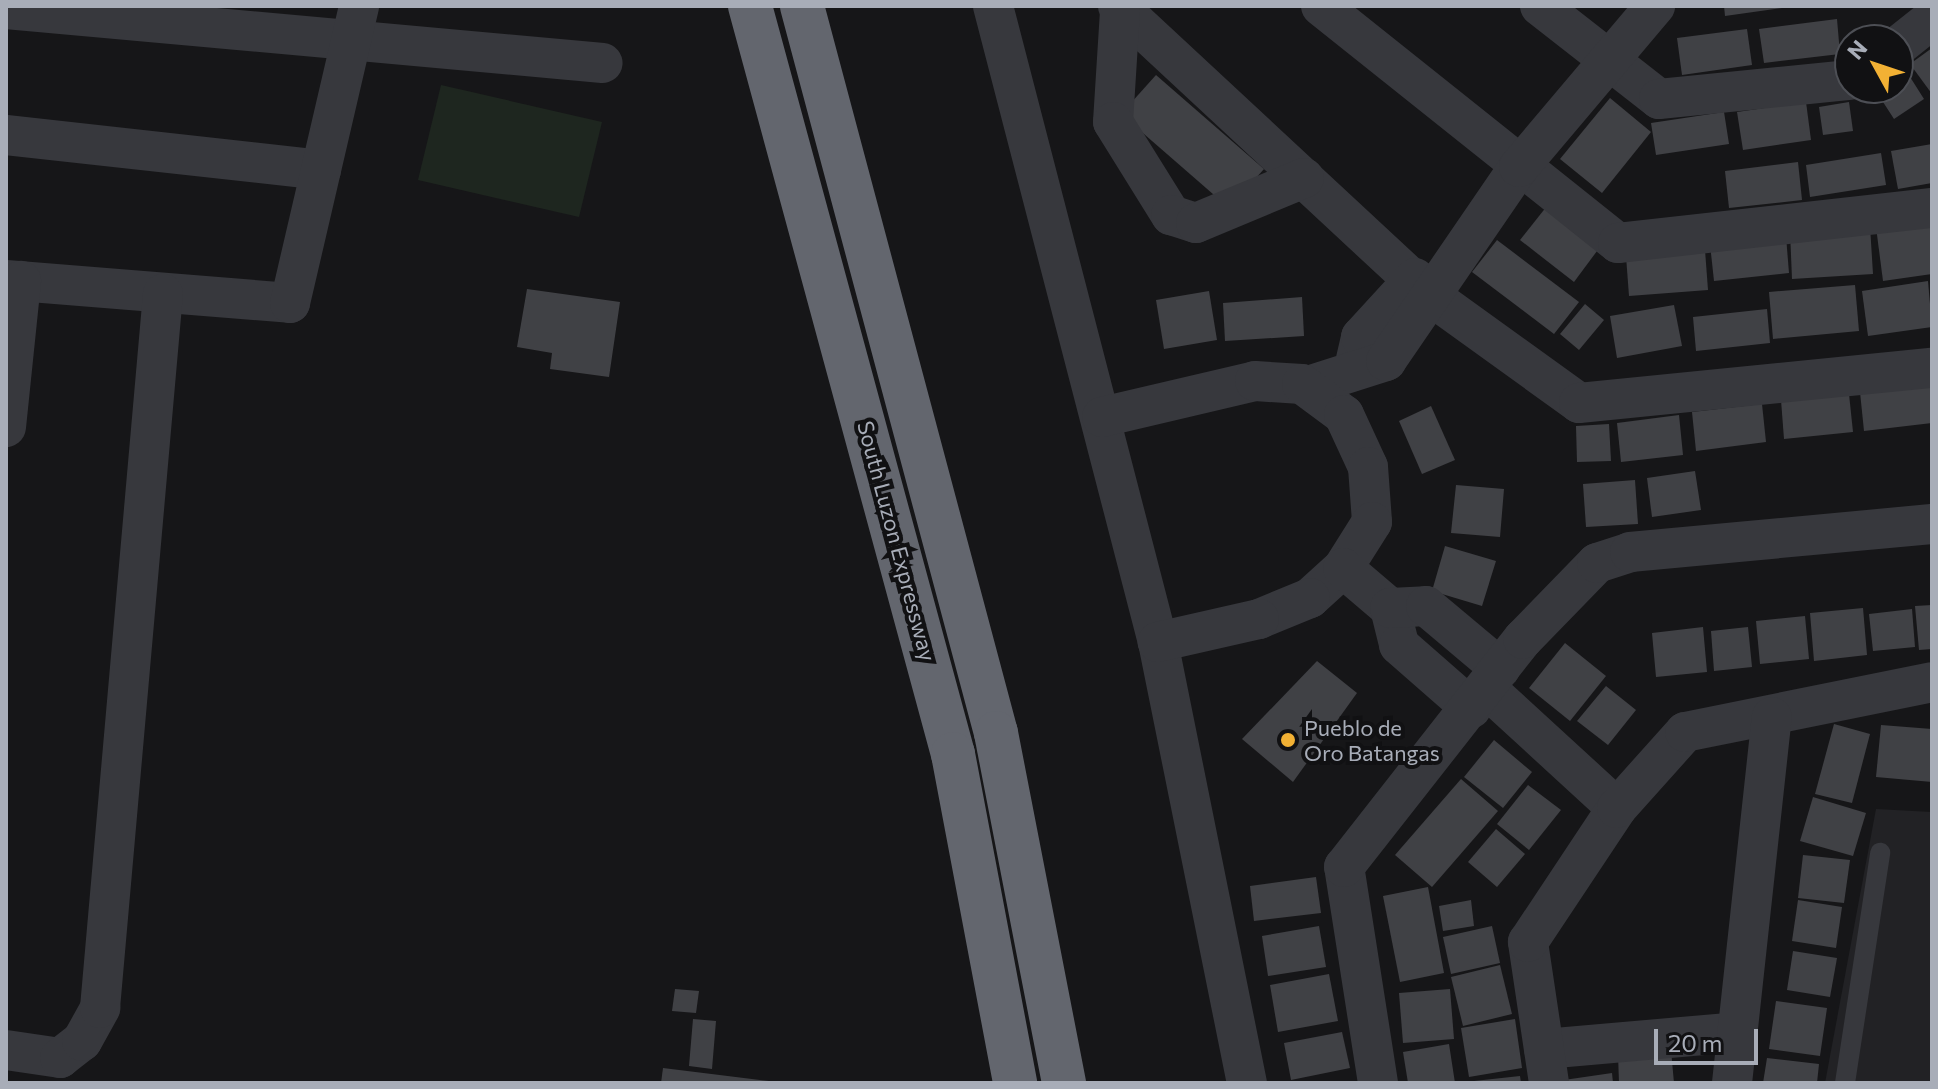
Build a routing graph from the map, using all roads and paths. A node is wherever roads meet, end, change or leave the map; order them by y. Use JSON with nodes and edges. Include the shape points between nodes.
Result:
{"nodes":[{"id":1,"x":750,"y":6,"type":"edge"},
{"id":2,"x":802,"y":6,"type":"edge"},
{"id":3,"x":993,"y":6,"type":"edge"},
{"id":4,"x":1321,"y":6,"type":"edge"},
{"id":5,"x":1540,"y":6,"type":"edge"},
{"id":6,"x":1655,"y":6,"type":"edge"},
{"id":7,"x":6,"y":9,"type":"edge"},
{"id":8,"x":1119,"y":9,"type":"edge"},
{"id":9,"x":1932,"y":19,"type":"edge"},
{"id":10,"x":355,"y":23,"type":"edge"},
{"id":11,"x":1914,"y":33,"type":"edge"},
{"id":12,"x":1608,"y":59,"type":"junction"},
{"id":13,"x":603,"y":63,"type":"dead end"},
{"id":14,"x":1834,"y":82,"type":"edge"},
{"id":15,"x":6,"y":135,"type":"edge"},
{"id":16,"x":1519,"y":167,"type":"junction"},
{"id":17,"x":321,"y":170,"type":"junction"},
{"id":18,"x":1304,"y":178,"type":"junction"},
{"id":19,"x":1932,"y":208,"type":"edge"},
{"id":20,"x":13,"y":280,"type":"edge"},
{"id":21,"x":1421,"y":286,"type":"junction"},
{"id":22,"x":163,"y":294,"type":"junction"},
{"id":23,"x":1932,"y":368,"type":"edge"},
{"id":24,"x":1311,"y":385,"type":"junction"},
{"id":25,"x":1102,"y":417,"type":"junction"},
{"id":26,"x":6,"y":427,"type":"edge"},
{"id":27,"x":1932,"y":524,"type":"edge"},
{"id":28,"x":1343,"y":568,"type":"junction"},
{"id":29,"x":1158,"y":642,"type":"junction"},
{"id":30,"x":1932,"y":682,"type":"edge"},
{"id":31,"x":1486,"y":688,"type":"junction"},
{"id":32,"x":1772,"y":717,"type":"junction"},
{"id":33,"x":1617,"y":808,"type":"junction"},
{"id":34,"x":1880,"y":853,"type":"dead end"},
{"id":35,"x":1737,"y":1032,"type":"junction"},
{"id":36,"x":6,"y":1050,"type":"edge"},
{"id":37,"x":1546,"y":1066,"type":"edge"},
{"id":38,"x":1015,"y":1083,"type":"edge"},
{"id":39,"x":1064,"y":1083,"type":"edge"},
{"id":40,"x":1247,"y":1083,"type":"edge"},
{"id":41,"x":1378,"y":1083,"type":"edge"},
{"id":42,"x":1732,"y":1083,"type":"edge"},
{"id":43,"x":1845,"y":1083,"type":"edge"}],
"edges":[{"from":1,"to":38,"type":"highway","name":"South Luzon Expressway","via":[[953,754]]},
{"from":2,"to":39,"type":"highway","via":[[996,733]]},
{"from":3,"to":25,"type":"street"},
{"from":4,"to":16,"type":"street"},
{"from":5,"to":12,"type":"street"},
{"from":6,"to":12,"type":"street"},
{"from":7,"to":10,"type":"street"},
{"from":8,"to":18,"type":"street"},
{"from":8,"to":18,"type":"street","via":[[1113,122],[1171,215],[1196,223]]},
{"from":9,"to":11,"type":"street"},
{"from":10,"to":13,"type":"street"},
{"from":10,"to":17,"type":"street"},
{"from":12,"to":14,"type":"street","via":[[1659,99]]},
{"from":12,"to":16,"type":"street"},
{"from":15,"to":17,"type":"street"},
{"from":16,"to":19,"type":"street","via":[[1618,243]]},
{"from":16,"to":21,"type":"street"},
{"from":17,"to":22,"type":"street","via":[[290,303]]},
{"from":18,"to":21,"type":"street"},
{"from":20,"to":22,"type":"street"},
{"from":20,"to":26,"type":"street"},
{"from":21,"to":23,"type":"street","via":[[1579,403]]},
{"from":21,"to":24,"type":"street","via":[[1386,361]]},
{"from":22,"to":36,"type":"street","via":[[100,1008],[82,1041],[60,1058]]},
{"from":24,"to":25,"type":"street","via":[[1255,381]]},
{"from":24,"to":28,"type":"street","via":[[1344,415],[1368,467],[1372,522]]},
{"from":25,"to":29,"type":"street"},
{"from":27,"to":31,"type":"street","via":[[1619,555],[1597,563]]},
{"from":28,"to":29,"type":"street","via":[[1310,598],[1259,619]]},
{"from":28,"to":31,"type":"street","via":[[1390,608],[1399,645]]},
{"from":29,"to":40,"type":"street"},
{"from":30,"to":32,"type":"street"},
{"from":31,"to":33,"type":"street"},
{"from":31,"to":41,"type":"street","via":[[1344,867]]},
{"from":32,"to":33,"type":"street","via":[[1685,732]]},
{"from":32,"to":35,"type":"street"},
{"from":33,"to":37,"type":"street","via":[[1528,942]]},
{"from":34,"to":43,"type":"lane"},
{"from":35,"to":37,"type":"street"},
{"from":35,"to":42,"type":"street"}]}
